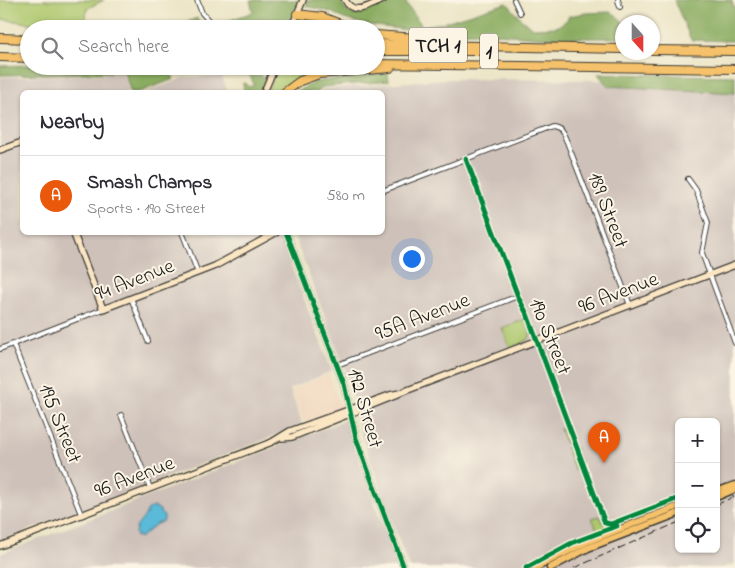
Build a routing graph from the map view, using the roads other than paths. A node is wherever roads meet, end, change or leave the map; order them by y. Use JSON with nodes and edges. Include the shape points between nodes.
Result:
{"nodes":[{"id":1,"x":197,"y":0,"type":"edge"},
{"id":2,"x":303,"y":0,"type":"edge"},
{"id":3,"x":345,"y":0,"type":"edge"},
{"id":4,"x":383,"y":0,"type":"edge"},
{"id":5,"x":514,"y":0,"type":"edge"},
{"id":6,"x":618,"y":0,"type":"edge"},
{"id":7,"x":620,"y":7,"type":"dead end"},
{"id":8,"x":520,"y":13,"type":"dead end"},
{"id":9,"x":297,"y":14,"type":"junction"},
{"id":10,"x":208,"y":20,"type":"edge"},
{"id":11,"x":295,"y":20,"type":"edge"},
{"id":12,"x":330,"y":20,"type":"edge"},
{"id":13,"x":385,"y":36,"type":"edge"},
{"id":14,"x":0,"y":38,"type":"edge"},
{"id":15,"x":20,"y":39,"type":"edge"},
{"id":16,"x":385,"y":44,"type":"edge"},
{"id":17,"x":500,"y":46,"type":"junction"},
{"id":18,"x":602,"y":49,"type":"junction"},
{"id":19,"x":615,"y":49,"type":"edge"},
{"id":20,"x":660,"y":50,"type":"edge"},
{"id":21,"x":385,"y":51,"type":"edge"},
{"id":22,"x":735,"y":51,"type":"edge"},
{"id":23,"x":0,"y":57,"type":"edge"},
{"id":24,"x":20,"y":57,"type":"edge"},
{"id":25,"x":385,"y":61,"type":"edge"},
{"id":26,"x":385,"y":64,"type":"edge"},
{"id":27,"x":417,"y":64,"type":"junction"},
{"id":28,"x":435,"y":64,"type":"junction"},
{"id":29,"x":385,"y":68,"type":"edge"},
{"id":30,"x":735,"y":69,"type":"edge"},
{"id":31,"x":272,"y":75,"type":"edge"},
{"id":32,"x":316,"y":75,"type":"edge"},
{"id":33,"x":265,"y":90,"type":"edge"},
{"id":34,"x":287,"y":90,"type":"edge"},
{"id":35,"x":20,"y":143,"type":"edge"},
{"id":36,"x":0,"y":150,"type":"edge"},
{"id":37,"x":466,"y":159,"type":"junction"},
{"id":38,"x":688,"y":179,"type":"dead end"},
{"id":39,"x":385,"y":190,"type":"edge"},
{"id":40,"x":74,"y":235,"type":"edge"},
{"id":41,"x":183,"y":235,"type":"edge"},
{"id":42,"x":272,"y":235,"type":"edge"},
{"id":43,"x":287,"y":235,"type":"edge"},
{"id":44,"x":735,"y":265,"type":"edge"},
{"id":45,"x":198,"y":273,"type":"junction"},
{"id":46,"x":710,"y":275,"type":"junction"},
{"id":47,"x":518,"y":296,"type":"junction"},
{"id":48,"x":131,"y":298,"type":"junction"},
{"id":49,"x":630,"y":305,"type":"junction"},
{"id":50,"x":103,"y":309,"type":"junction"},
{"id":51,"x":148,"y":341,"type":"dead end"},
{"id":52,"x":537,"y":341,"type":"junction"},
{"id":53,"x":735,"y":343,"type":"edge"},
{"id":54,"x":13,"y":344,"type":"junction"},
{"id":55,"x":0,"y":349,"type":"edge"},
{"id":56,"x":337,"y":365,"type":"junction"},
{"id":57,"x":351,"y":412,"type":"junction"},
{"id":58,"x":121,"y":415,"type":"dead end"},
{"id":59,"x":735,"y":485,"type":"edge"},
{"id":60,"x":150,"y":488,"type":"junction"},
{"id":61,"x":735,"y":489,"type":"edge"},
{"id":62,"x":720,"y":491,"type":"edge"},
{"id":63,"x":720,"y":496,"type":"edge"},
{"id":64,"x":675,"y":500,"type":"edge"},
{"id":65,"x":675,"y":508,"type":"edge"},
{"id":66,"x":81,"y":514,"type":"junction"},
{"id":67,"x":675,"y":514,"type":"edge"},
{"id":68,"x":0,"y":546,"type":"edge"},
{"id":69,"x":404,"y":567,"type":"edge"},
{"id":70,"x":535,"y":568,"type":"edge"},
{"id":71,"x":550,"y":568,"type":"edge"}],
"edges":[{"from":1,"to":10,"type":"street"},
{"from":2,"to":9,"type":"main road"},
{"from":3,"to":4,"type":"main road","via":[[352,9]]},
{"from":5,"to":8,"type":"street"},
{"from":6,"to":7,"type":"street"},
{"from":9,"to":11,"type":"main road"},
{"from":9,"to":12,"type":"highway"},
{"from":13,"to":17,"type":"highway"},
{"from":14,"to":15,"type":"highway"},
{"from":16,"to":17,"type":"highway","number":"TCH 1"},
{"from":17,"to":18,"type":"highway","number":"TCH 1"},
{"from":18,"to":19,"type":"highway","number":"TCH 1"},
{"from":18,"to":21,"type":"highway","number":"1"},
{"from":20,"to":22,"type":"highway"},
{"from":23,"to":24,"type":"highway"},
{"from":25,"to":27,"type":"highway"},
{"from":26,"to":27,"type":"highway","number":"TCH 1"},
{"from":27,"to":28,"type":"highway","number":"TCH 1"},
{"from":28,"to":29,"type":"highway"},
{"from":28,"to":30,"type":"highway","number":"TCH 1"},
{"from":31,"to":33,"type":"main road"},
{"from":32,"to":34,"type":"highway"},
{"from":35,"to":36,"type":"main road"},
{"from":37,"to":39,"type":"street"},
{"from":37,"to":47,"type":"street","name":"190 Street"},
{"from":37,"to":49,"type":"street","name":"189 Street","via":[[552,126],[558,127],[565,136]]},
{"from":38,"to":46,"type":"street","via":[[696,190],[708,223],[702,250]]},
{"from":40,"to":50,"type":"main road"},
{"from":41,"to":45,"type":"street"},
{"from":42,"to":45,"type":"main road","name":"94 Avenue"},
{"from":43,"to":56,"type":"main road","name":"192 Street"},
{"from":44,"to":46,"type":"main road","name":"96 Avenue"},
{"from":45,"to":48,"type":"main road","name":"94 Avenue"},
{"from":46,"to":49,"type":"main road","name":"96 Avenue"},
{"from":46,"to":53,"type":"street"},
{"from":47,"to":52,"type":"street","name":"190 Street"},
{"from":47,"to":56,"type":"street","name":"95A Avenue"},
{"from":48,"to":50,"type":"main road","name":"94 Avenue"},
{"from":48,"to":51,"type":"street"},
{"from":49,"to":52,"type":"main road","name":"96 Avenue"},
{"from":50,"to":54,"type":"street","name":"94 Avenue"},
{"from":52,"to":57,"type":"main road","name":"96 Avenue"},
{"from":52,"to":64,"type":"street","name":"190 Street","via":[[607,524]]},
{"from":54,"to":55,"type":"street","name":"94 Avenue"},
{"from":54,"to":66,"type":"street","name":"195 Street"},
{"from":56,"to":57,"type":"main road","name":"192 Street"},
{"from":57,"to":60,"type":"main road","name":"96 Avenue","via":[[290,431],[280,438]]},
{"from":57,"to":69,"type":"main road","name":"192 Street","via":[[356,438]]},
{"from":58,"to":60,"type":"street"},
{"from":59,"to":62,"type":"main road"},
{"from":60,"to":66,"type":"main road","name":"96 Avenue"},
{"from":61,"to":63,"type":"main road"},
{"from":65,"to":70,"type":"main road","via":[[584,543]]},
{"from":66,"to":68,"type":"main road","name":"96 Avenue"},
{"from":67,"to":71,"type":"main road","via":[[588,548]]}]}
